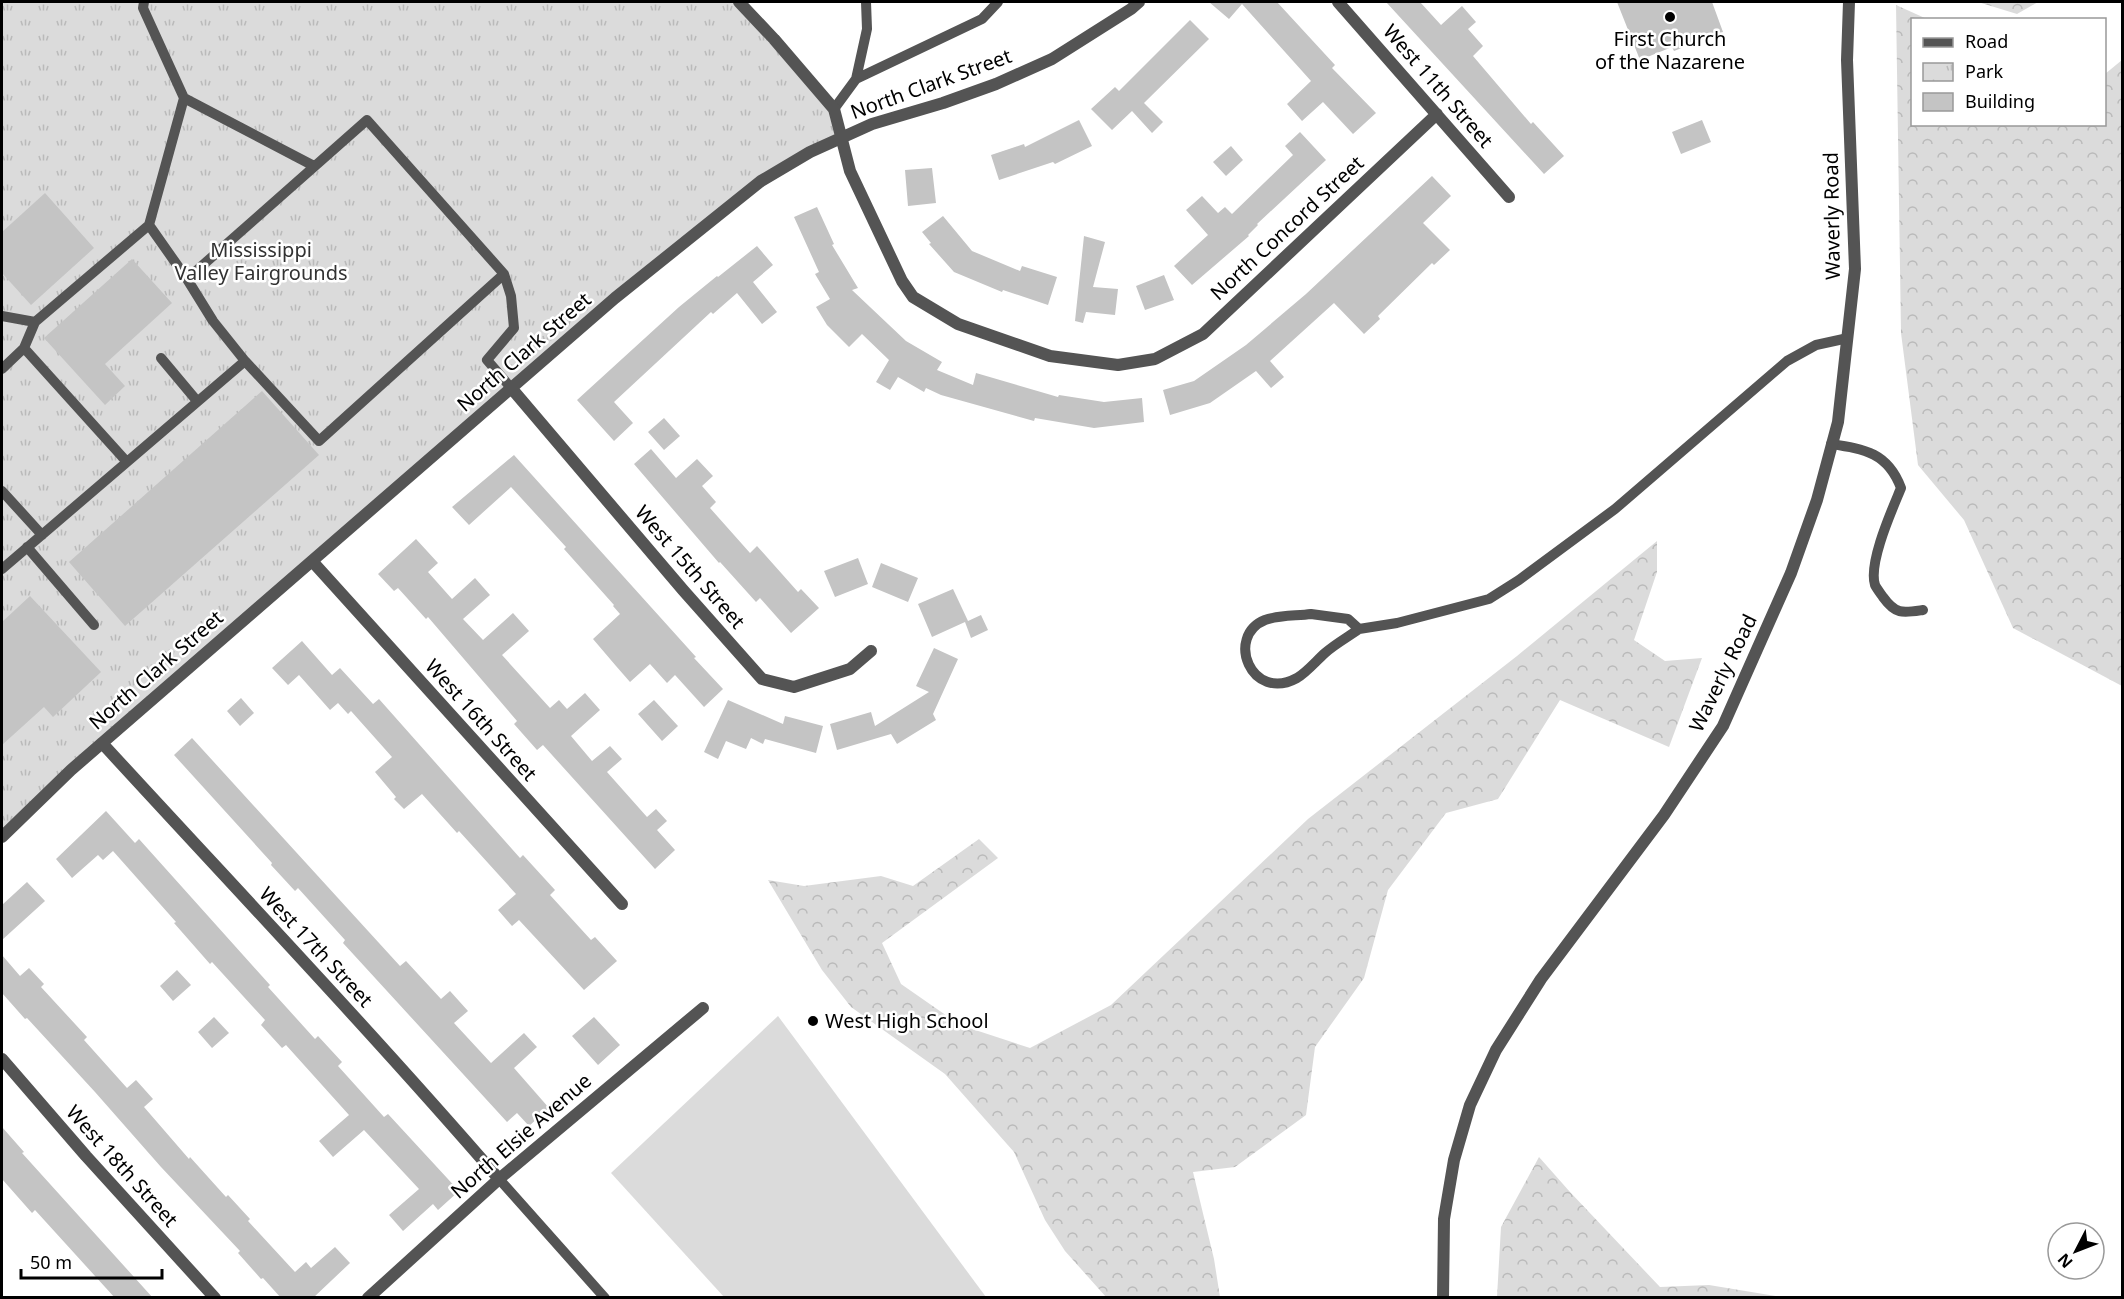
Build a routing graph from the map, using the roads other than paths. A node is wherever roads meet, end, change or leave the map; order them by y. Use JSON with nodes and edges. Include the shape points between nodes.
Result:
{"nodes":[{"id":1,"x":144,"y":2,"type":"edge"},
{"id":2,"x":740,"y":2,"type":"edge"},
{"id":3,"x":866,"y":2,"type":"edge"},
{"id":4,"x":998,"y":2,"type":"edge"},
{"id":5,"x":1139,"y":2,"type":"edge"},
{"id":6,"x":1338,"y":2,"type":"edge"},
{"id":7,"x":1849,"y":2,"type":"edge"},
{"id":8,"x":856,"y":79,"type":"junction"},
{"id":9,"x":184,"y":98,"type":"junction"},
{"id":10,"x":834,"y":109,"type":"junction"},
{"id":11,"x":1437,"y":114,"type":"junction"},
{"id":12,"x":841,"y":138,"type":"junction"},
{"id":13,"x":314,"y":166,"type":"junction"},
{"id":14,"x":1509,"y":197,"type":"dead end"},
{"id":15,"x":149,"y":225,"type":"junction"},
{"id":16,"x":504,"y":274,"type":"junction"},
{"id":17,"x":187,"y":279,"type":"junction"},
{"id":18,"x":2,"y":316,"type":"edge"},
{"id":19,"x":35,"y":322,"type":"junction"},
{"id":20,"x":1848,"y":338,"type":"junction"},
{"id":21,"x":24,"y":348,"type":"junction"},
{"id":22,"x":161,"y":358,"type":"dead end"},
{"id":23,"x":245,"y":361,"type":"junction"},
{"id":24,"x":2,"y":369,"type":"edge"},
{"id":25,"x":512,"y":389,"type":"junction"},
{"id":26,"x":197,"y":401,"type":"junction"},
{"id":27,"x":1832,"y":444,"type":"junction"},
{"id":28,"x":126,"y":461,"type":"junction"},
{"id":29,"x":2,"y":491,"type":"edge"},
{"id":30,"x":42,"y":535,"type":"junction"},
{"id":31,"x":27,"y":547,"type":"junction"},
{"id":32,"x":312,"y":561,"type":"junction"},
{"id":33,"x":2,"y":569,"type":"edge"},
{"id":34,"x":1923,"y":610,"type":"dead end"},
{"id":35,"x":94,"y":625,"type":"dead end"},
{"id":36,"x":1359,"y":629,"type":"junction"},
{"id":37,"x":871,"y":651,"type":"dead end"},
{"id":38,"x":102,"y":743,"type":"junction"},
{"id":39,"x":2,"y":837,"type":"edge"},
{"id":40,"x":622,"y":904,"type":"dead end"},
{"id":41,"x":703,"y":1008,"type":"dead end"},
{"id":42,"x":2,"y":1059,"type":"edge"},
{"id":43,"x":499,"y":1179,"type":"junction"},
{"id":44,"x":214,"y":1298,"type":"edge"},
{"id":45,"x":368,"y":1298,"type":"edge"},
{"id":46,"x":605,"y":1298,"type":"edge"},
{"id":47,"x":1443,"y":1298,"type":"edge"}],
"edges":[{"from":1,"to":9,"type":"lane","via":[[143,8]]},
{"from":2,"to":10,"type":"street"},
{"from":3,"to":8,"type":"lane","via":[[867,29]]},
{"from":4,"to":8,"type":"lane","via":[[982,19]]},
{"from":5,"to":12,"type":"street","name":"North Clark Street","via":[[1052,59],[943,104],[872,124]]},
{"from":6,"to":11,"type":"street","name":"West 11th Street"},
{"from":7,"to":20,"type":"street","name":"Waverly Road","via":[[1847,60],[1855,269]]},
{"from":8,"to":10,"type":"lane"},
{"from":9,"to":13,"type":"lane"},
{"from":9,"to":15,"type":"lane"},
{"from":10,"to":12,"type":"street","name":"North Concord Street"},
{"from":11,"to":12,"type":"street","name":"North Concord Street","via":[[1203,334],[1155,359],[1118,365],[1050,356],[958,324],[913,297],[872,223]]},
{"from":11,"to":14,"type":"street","name":"West 11th Street"},
{"from":12,"to":25,"type":"street","name":"North Clark Street","via":[[761,181],[615,298]]},
{"from":13,"to":16,"type":"lane","via":[[367,120]]},
{"from":13,"to":17,"type":"lane"},
{"from":15,"to":17,"type":"lane"},
{"from":15,"to":19,"type":"lane"},
{"from":16,"to":23,"type":"lane","via":[[319,441]]},
{"from":16,"to":25,"type":"lane","via":[[514,328],[487,360]]},
{"from":17,"to":23,"type":"lane","via":[[213,321]]},
{"from":18,"to":19,"type":"lane"},
{"from":19,"to":21,"type":"lane"},
{"from":20,"to":27,"type":"street","name":"Waverly Road"},
{"from":20,"to":36,"type":"lane","via":[[1816,345],[1787,361],[1615,509],[1489,599]]},
{"from":21,"to":24,"type":"lane"},
{"from":21,"to":28,"type":"lane"},
{"from":22,"to":26,"type":"lane"},
{"from":23,"to":26,"type":"lane"},
{"from":25,"to":32,"type":"street","name":"North Clark Street"},
{"from":25,"to":37,"type":"street","name":"West 15th Street","via":[[762,679],[794,687],[850,669]]},
{"from":26,"to":28,"type":"lane"},
{"from":27,"to":34,"type":"lane","via":[[1862,449],[1896,472],[1901,488],[1874,567],[1876,586],[1891,608],[1904,613]]},
{"from":27,"to":47,"type":"street","name":"Waverly Road","via":[[1791,573],[1723,726],[1664,815],[1541,979],[1496,1050],[1470,1105],[1454,1160],[1444,1219]]},
{"from":28,"to":30,"type":"lane"},
{"from":29,"to":30,"type":"lane"},
{"from":30,"to":31,"type":"lane"},
{"from":31,"to":33,"type":"lane"},
{"from":31,"to":35,"type":"lane"},
{"from":32,"to":38,"type":"street","name":"North Clark Street"},
{"from":32,"to":40,"type":"street","name":"West 16th Street"},
{"from":36,"to":36,"type":"lane","via":[[1298,678],[1281,683],[1268,683],[1256,677],[1246,657],[1245,639],[1254,626],[1267,620],[1311,614],[1334,616]]},
{"from":38,"to":39,"type":"street","name":"North Clark Street"},
{"from":38,"to":43,"type":"street","name":"West 17th Street","via":[[406,1071]]},
{"from":41,"to":43,"type":"street","name":"North Elsie Avenue"},
{"from":42,"to":44,"type":"street","name":"West 18th Street"},
{"from":43,"to":45,"type":"street","name":"North Elsie Avenue"},
{"from":43,"to":46,"type":"lane"}]}
